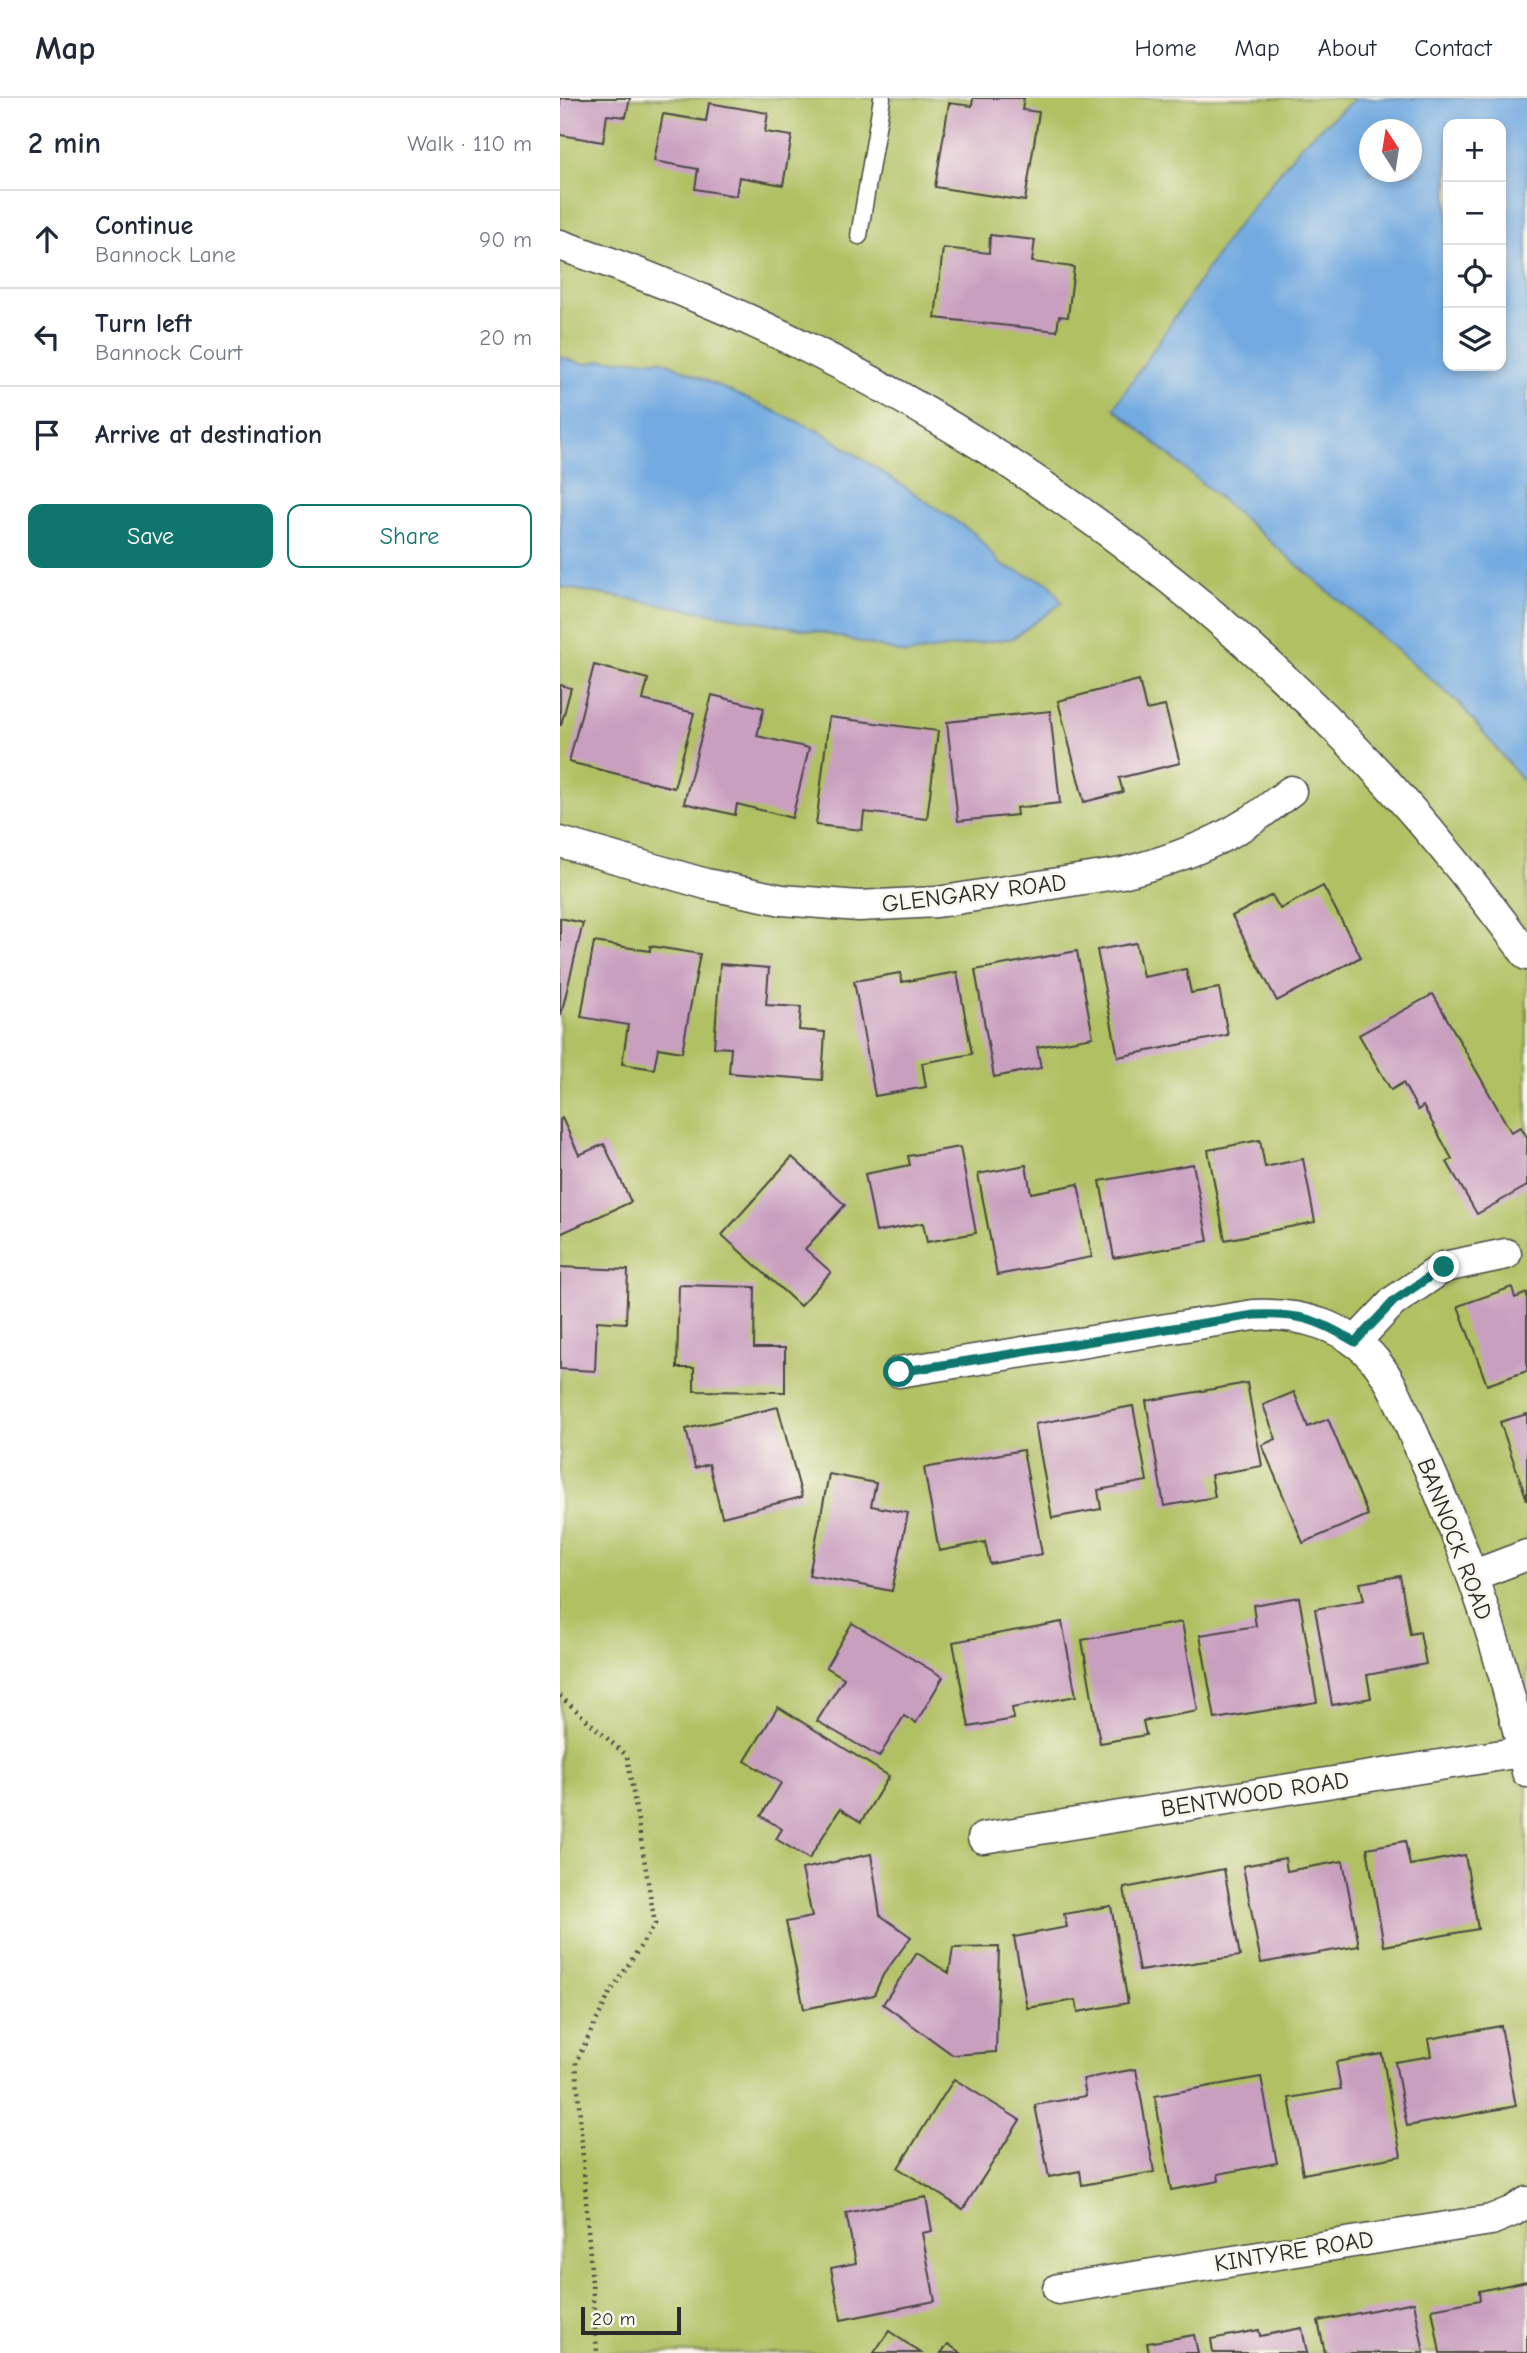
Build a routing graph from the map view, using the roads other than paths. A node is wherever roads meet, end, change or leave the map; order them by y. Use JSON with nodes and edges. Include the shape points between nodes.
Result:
{"nodes":[{"id":1,"x":882,"y":98,"type":"edge"},
{"id":2,"x":859,"y":236,"type":"dead end"},
{"id":3,"x":560,"y":246,"type":"edge"},
{"id":4,"x":1291,"y":791,"type":"dead end"},
{"id":5,"x":560,"y":842,"type":"edge"},
{"id":6,"x":1527,"y":955,"type":"edge"},
{"id":7,"x":1506,"y":1254,"type":"dead end"},
{"id":8,"x":1355,"y":1342,"type":"junction"},
{"id":9,"x":899,"y":1372,"type":"dead end"},
{"id":10,"x":1527,"y":1555,"type":"edge"},
{"id":11,"x":1472,"y":1576,"type":"junction"},
{"id":12,"x":1526,"y":1758,"type":"edge"},
{"id":13,"x":983,"y":1838,"type":"dead end"},
{"id":14,"x":1527,"y":2202,"type":"edge"},
{"id":15,"x":1058,"y":2289,"type":"dead end"}],
"edges":[{"from":1,"to":2,"type":"lane"},
{"from":3,"to":6,"type":"street","via":[[726,309],[879,385],[987,448],[1090,518],[1259,655],[1346,740],[1442,845]]},
{"from":4,"to":5,"type":"street","name":"GLENGARY ROAD","via":[[1248,823],[1212,842],[1148,866],[937,902],[885,906],[782,900],[706,884]]},
{"from":7,"to":8,"type":"street","via":[[1444,1267],[1394,1301]]},
{"from":8,"to":9,"type":"street","name":"BANNOCK ROAD","via":[[1302,1317],[1254,1315]]},
{"from":8,"to":11,"type":"street","name":"BANNOCK ROAD","via":[[1390,1382]]},
{"from":10,"to":11,"type":"street"},
{"from":11,"to":12,"type":"street","name":"BANNOCK ROAD"},
{"from":12,"to":13,"type":"street","name":"BENTWOOD ROAD"},
{"from":14,"to":15,"type":"street","name":"KINTYRE ROAD","via":[[1491,2220]]}]}
